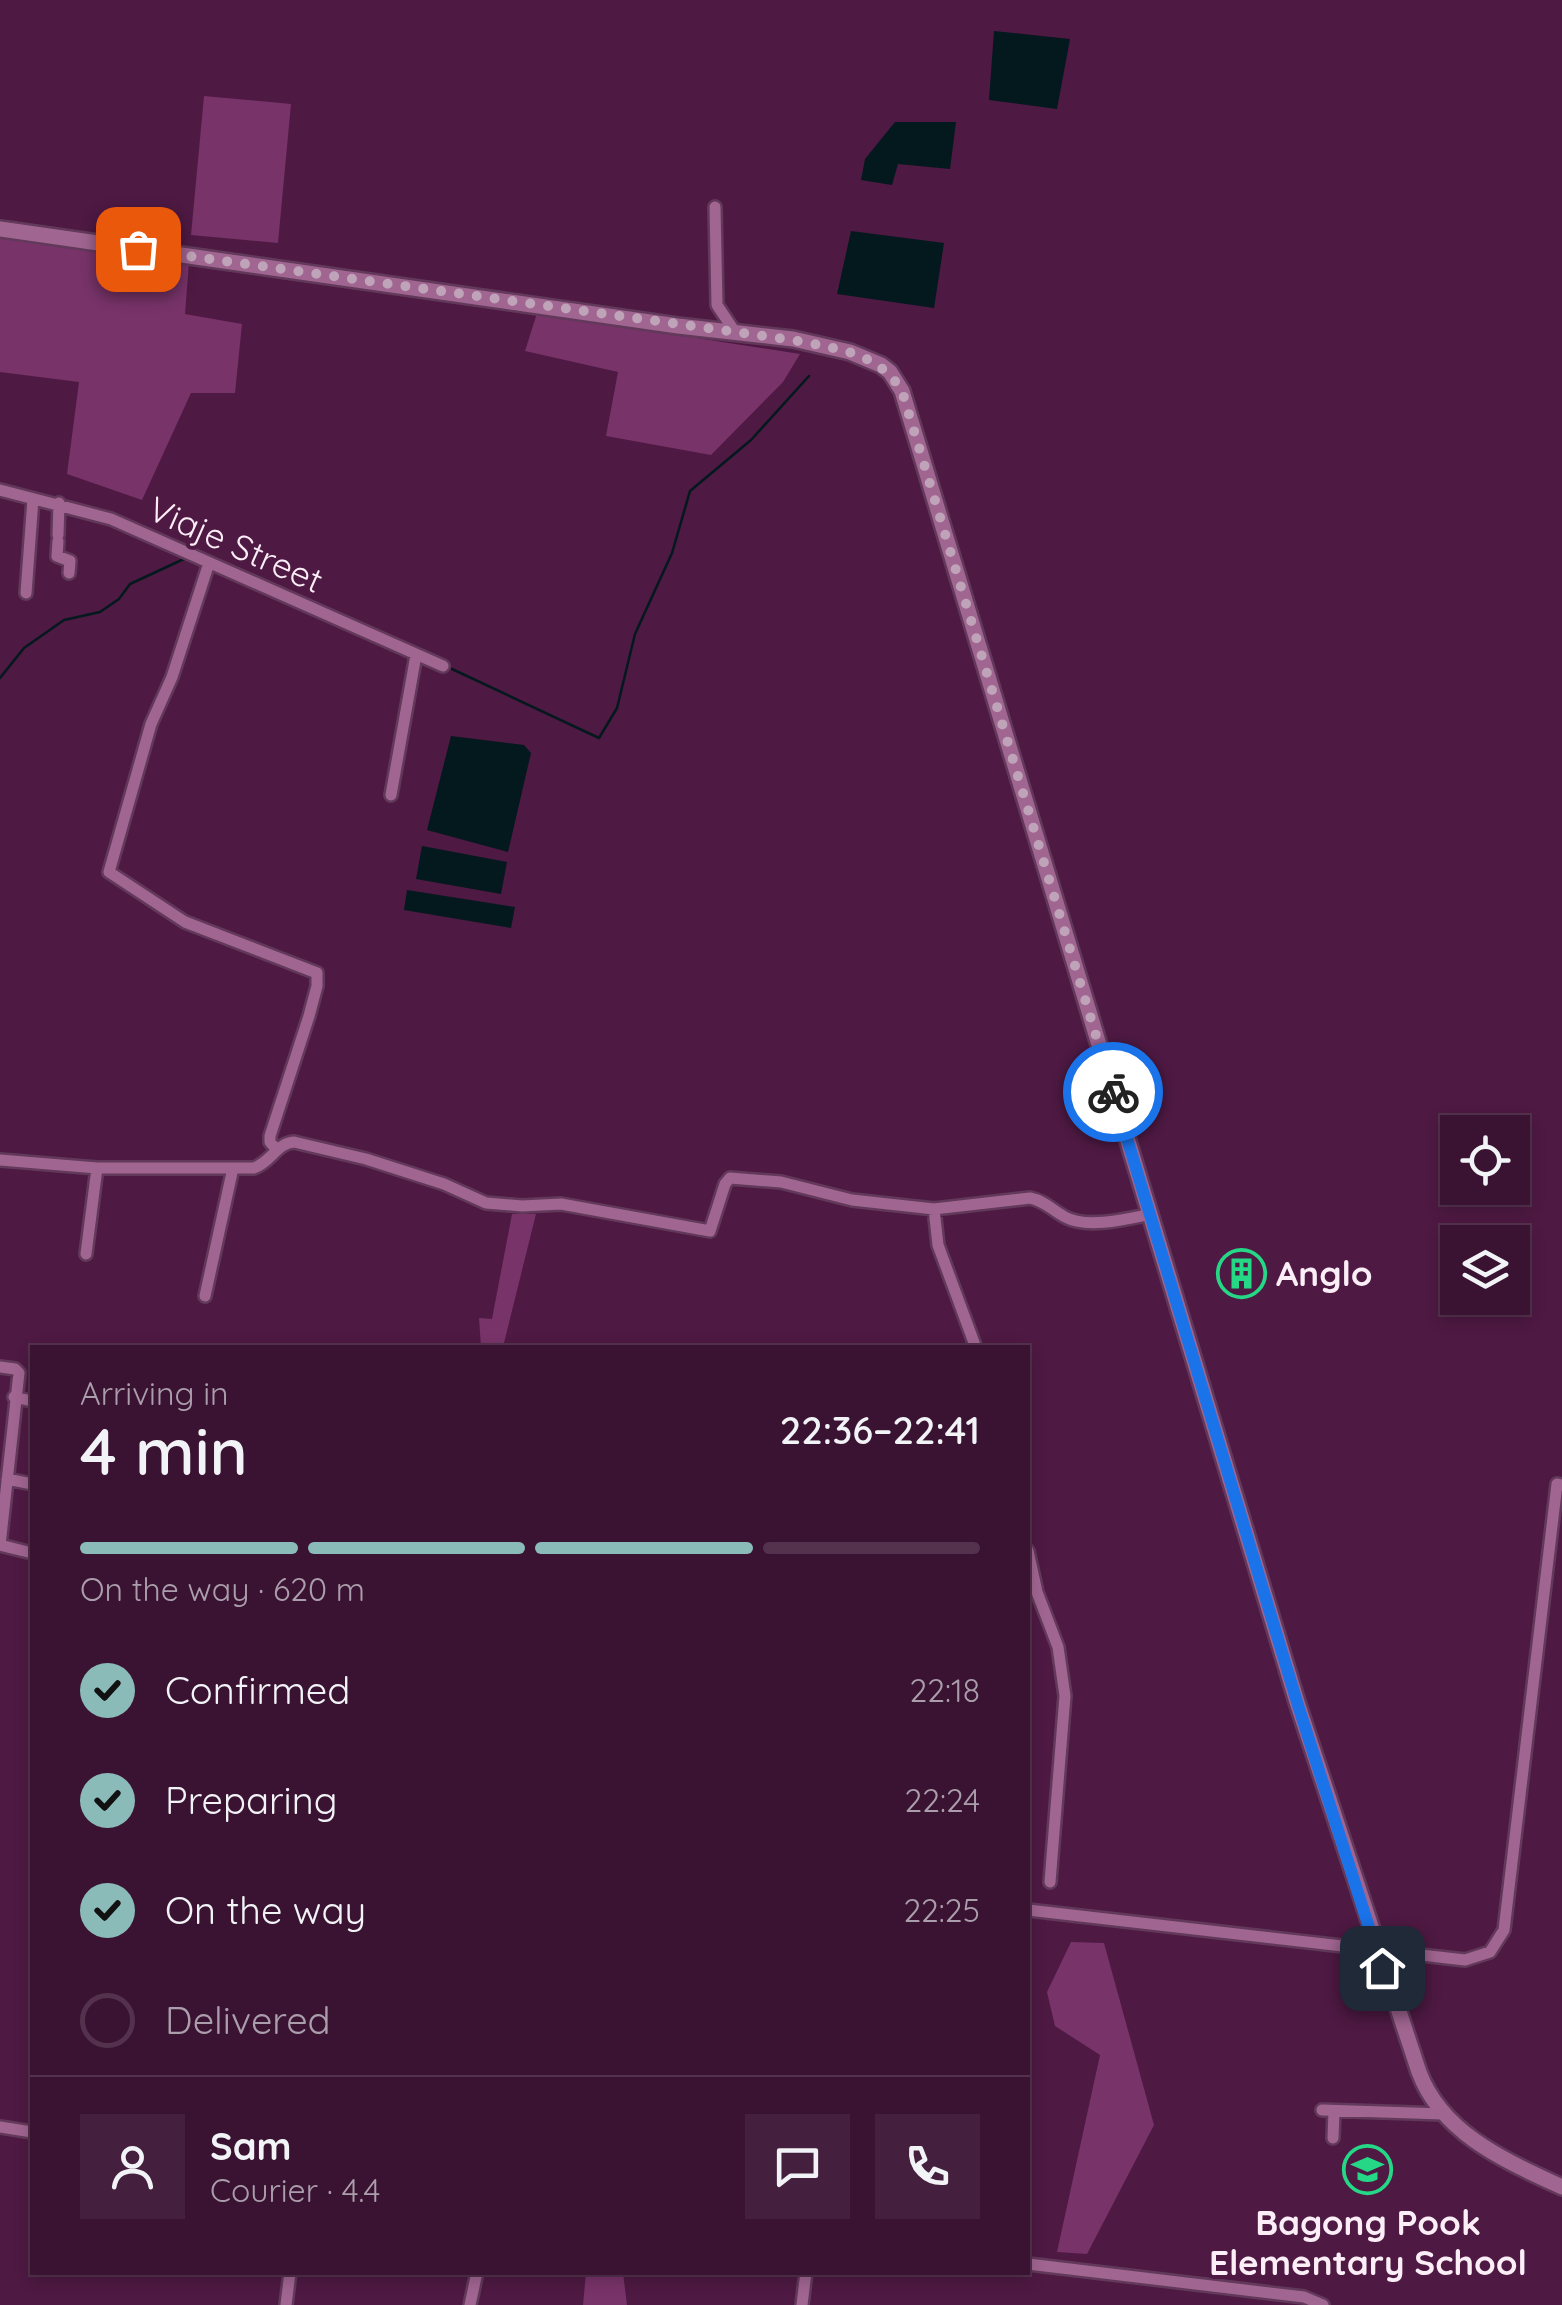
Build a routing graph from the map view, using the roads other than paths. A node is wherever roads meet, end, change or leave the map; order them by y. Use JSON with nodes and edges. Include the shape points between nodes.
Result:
{"nodes":[{"id":1,"x":714,"y":207,"type":"dead end"},
{"id":2,"x":0,"y":228,"type":"edge"},
{"id":3,"x":734,"y":332,"type":"junction"},
{"id":4,"x":0,"y":490,"type":"edge"},
{"id":5,"x":33,"y":499,"type":"junction"},
{"id":6,"x":59,"y":503,"type":"junction"},
{"id":7,"x":209,"y":564,"type":"junction"},
{"id":8,"x":69,"y":573,"type":"dead end"},
{"id":9,"x":26,"y":593,"type":"dead end"},
{"id":10,"x":416,"y":655,"type":"junction"},
{"id":11,"x":443,"y":666,"type":"dead end"},
{"id":12,"x":391,"y":795,"type":"dead end"},
{"id":13,"x":277,"y":1150,"type":"junction"},
{"id":14,"x":0,"y":1160,"type":"edge"},
{"id":15,"x":96,"y":1168,"type":"junction"},
{"id":16,"x":233,"y":1168,"type":"junction"},
{"id":17,"x":934,"y":1209,"type":"junction"},
{"id":18,"x":1151,"y":1214,"type":"junction"},
{"id":19,"x":86,"y":1254,"type":"dead end"},
{"id":20,"x":204,"y":1296,"type":"dead end"},
{"id":21,"x":975,"y":1345,"type":"edge"},
{"id":22,"x":0,"y":1367,"type":"edge"},
{"id":23,"x":14,"y":1397,"type":"junction"},
{"id":24,"x":30,"y":1401,"type":"edge"},
{"id":25,"x":7,"y":1478,"type":"junction"},
{"id":26,"x":30,"y":1484,"type":"edge"},
{"id":27,"x":1560,"y":1485,"type":"edge"},
{"id":28,"x":1558,"y":1505,"type":"edge"},
{"id":29,"x":0,"y":1546,"type":"edge"},
{"id":30,"x":30,"y":1552,"type":"edge"},
{"id":31,"x":1030,"y":1559,"type":"edge"},
{"id":32,"x":1050,"y":1882,"type":"dead end"},
{"id":33,"x":1030,"y":1910,"type":"edge"},
{"id":34,"x":1376,"y":1950,"type":"junction"},
{"id":35,"x":1443,"y":2114,"type":"junction"},
{"id":36,"x":0,"y":2127,"type":"edge"},
{"id":37,"x":30,"y":2132,"type":"edge"},
{"id":38,"x":1333,"y":2138,"type":"dead end"},
{"id":39,"x":1562,"y":2187,"type":"edge"},
{"id":40,"x":1030,"y":2264,"type":"edge"},
{"id":41,"x":290,"y":2275,"type":"edge"},
{"id":42,"x":476,"y":2275,"type":"edge"},
{"id":43,"x":806,"y":2275,"type":"edge"},
{"id":44,"x":286,"y":2305,"type":"edge"},
{"id":45,"x":470,"y":2305,"type":"edge"},
{"id":46,"x":802,"y":2305,"type":"edge"},
{"id":47,"x":1323,"y":2305,"type":"edge"}],
"edges":[{"from":1,"to":3,"type":"street","via":[[717,305]]},
{"from":2,"to":3,"type":"street"},
{"from":3,"to":18,"type":"street","via":[[850,352],[890,372],[902,391]]},
{"from":4,"to":5,"type":"street","name":"Viaje Street"},
{"from":5,"to":6,"type":"street","name":"Viaje Street"},
{"from":5,"to":9,"type":"street"},
{"from":6,"to":7,"type":"street","name":"Viaje Street"},
{"from":6,"to":8,"type":"street","via":[[57,556],[70,561]]},
{"from":7,"to":10,"type":"street","name":"Viaje Street"},
{"from":7,"to":13,"type":"street","via":[[150,727],[109,872],[185,922],[317,973],[310,1016],[270,1136]]},
{"from":10,"to":11,"type":"street","name":"Viaje Street"},
{"from":10,"to":12,"type":"street"},
{"from":13,"to":16,"type":"street","via":[[260,1166]]},
{"from":13,"to":17,"type":"street","via":[[294,1142],[366,1159],[486,1203],[562,1204],[710,1231],[730,1178]]},
{"from":14,"to":15,"type":"street"},
{"from":15,"to":16,"type":"street"},
{"from":15,"to":19,"type":"street"},
{"from":16,"to":20,"type":"street"},
{"from":17,"to":18,"type":"street","via":[[1030,1198],[1079,1222]]},
{"from":17,"to":21,"type":"street","via":[[938,1244]]},
{"from":18,"to":34,"type":"street"},
{"from":22,"to":23,"type":"street","via":[[18,1372]]},
{"from":23,"to":24,"type":"street"},
{"from":23,"to":25,"type":"street"},
{"from":25,"to":26,"type":"street"},
{"from":25,"to":29,"type":"street"},
{"from":27,"to":28,"type":"street"},
{"from":28,"to":34,"type":"street","via":[[1501,1937],[1472,1960]]},
{"from":29,"to":30,"type":"street"},
{"from":31,"to":32,"type":"street","via":[[1063,1672]]},
{"from":33,"to":34,"type":"street"},
{"from":34,"to":35,"type":"street","via":[[1424,2088]]},
{"from":35,"to":38,"type":"street","via":[[1328,2110]]},
{"from":35,"to":39,"type":"street","via":[[1478,2143]]},
{"from":36,"to":37,"type":"street"},
{"from":40,"to":47,"type":"street","via":[[1304,2297]]},
{"from":41,"to":44,"type":"street"},
{"from":42,"to":45,"type":"street"},
{"from":43,"to":46,"type":"street"}]}
